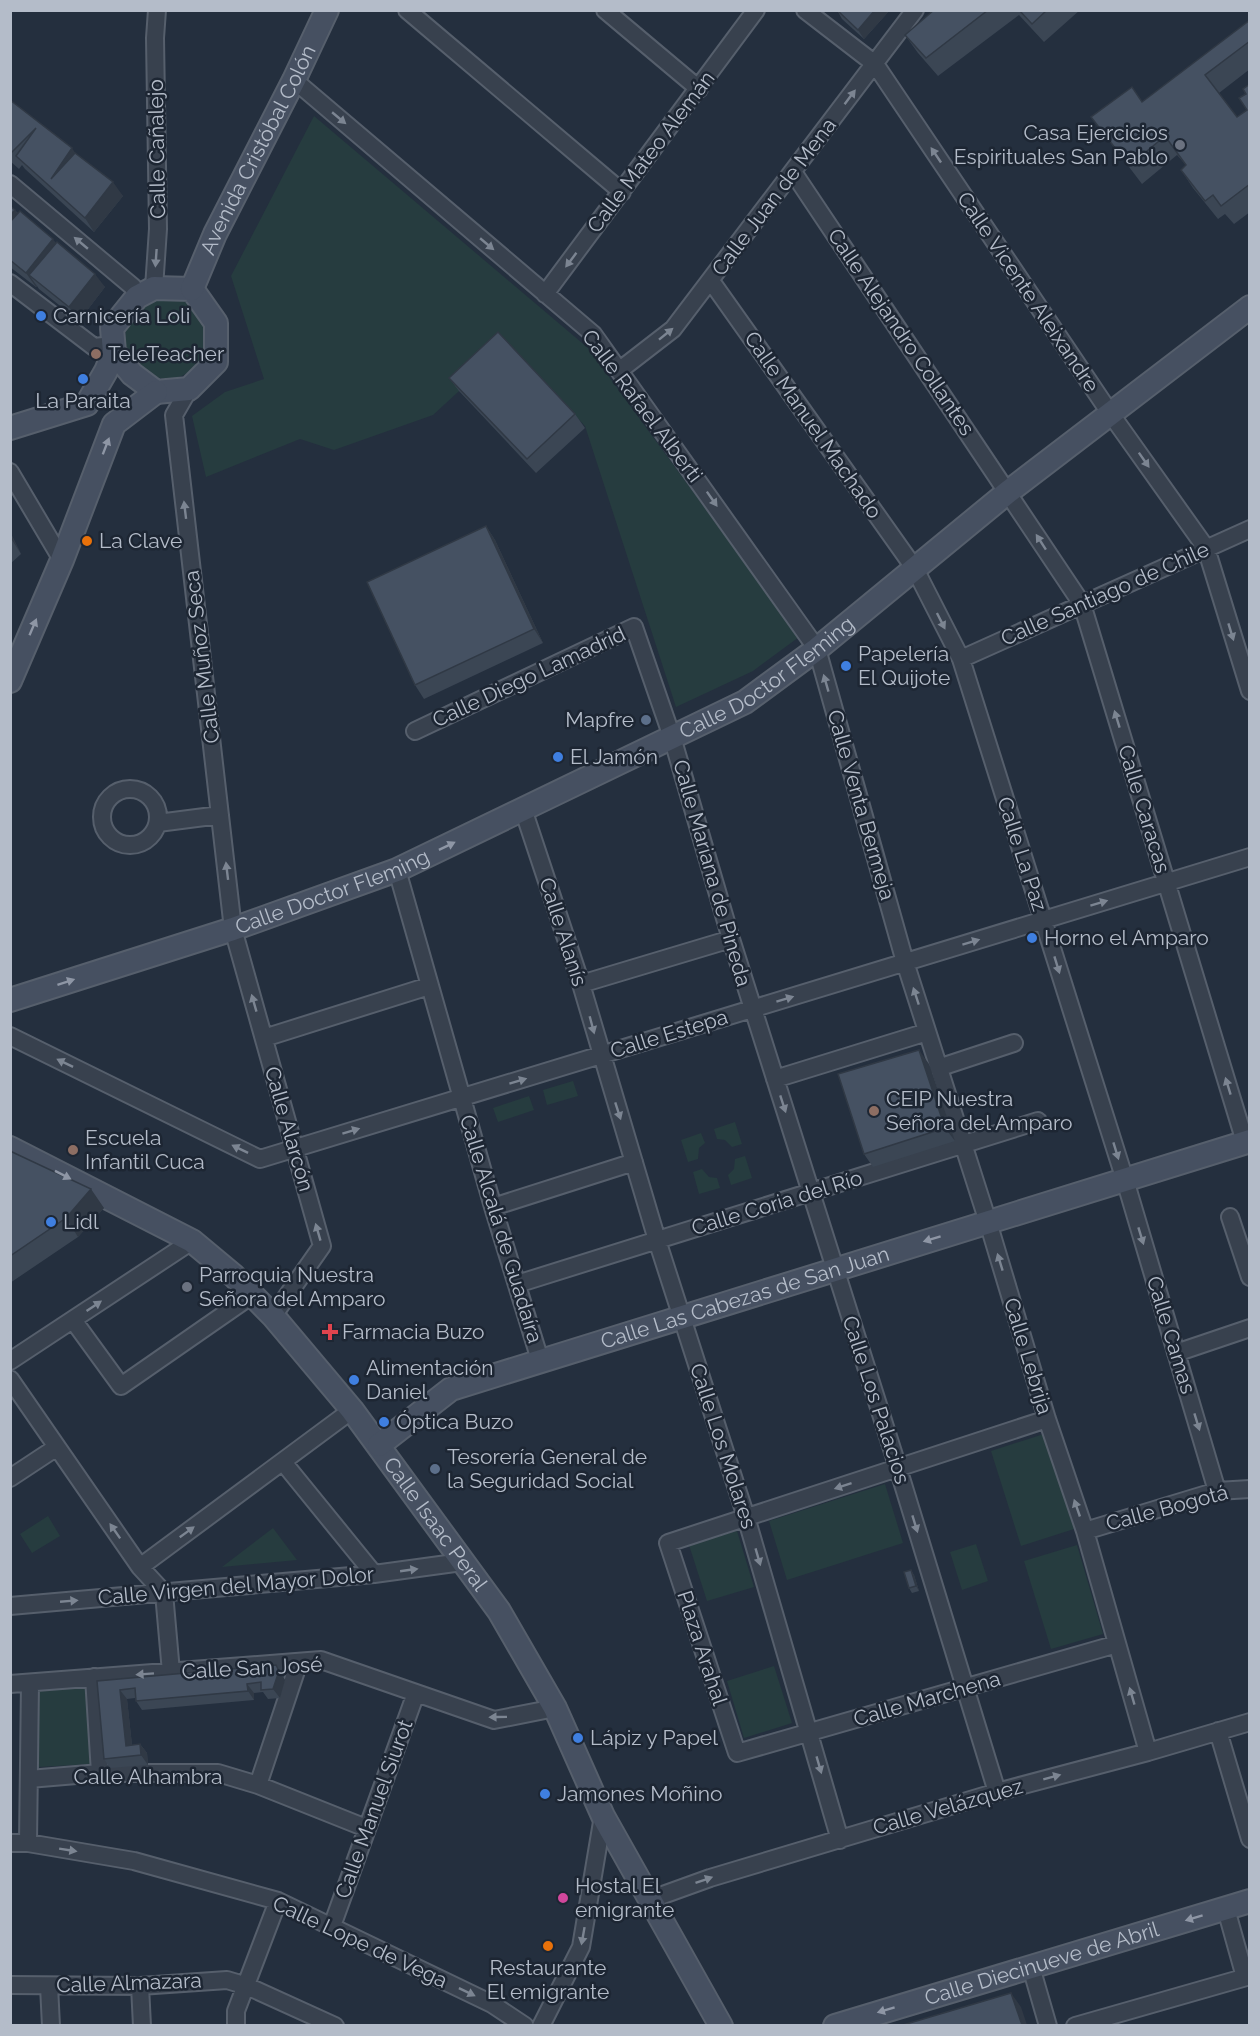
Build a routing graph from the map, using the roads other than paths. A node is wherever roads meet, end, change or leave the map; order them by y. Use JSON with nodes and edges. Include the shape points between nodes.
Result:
{"nodes":[{"id":1,"x":157,"y":10,"type":"edge"},
{"id":2,"x":327,"y":10,"type":"edge"},
{"id":3,"x":406,"y":10,"type":"edge"},
{"id":4,"x":605,"y":10,"type":"edge"},
{"id":5,"x":756,"y":10,"type":"edge"},
{"id":6,"x":805,"y":10,"type":"edge"},
{"id":7,"x":915,"y":10,"type":"edge"},
{"id":8,"x":875,"y":64,"type":"junction"},
{"id":9,"x":294,"y":80,"type":"junction"},
{"id":10,"x":699,"y":89,"type":"junction"},
{"id":11,"x":793,"y":172,"type":"junction"},
{"id":12,"x":10,"y":184,"type":"edge"},
{"id":13,"x":622,"y":192,"type":"junction"},
{"id":14,"x":711,"y":281,"type":"junction"},
{"id":15,"x":10,"y":283,"type":"edge"},
{"id":16,"x":192,"y":289,"type":"junction"},
{"id":17,"x":146,"y":293,"type":"junction"},
{"id":18,"x":545,"y":294,"type":"junction"},
{"id":19,"x":1250,"y":307,"type":"edge"},
{"id":20,"x":114,"y":348,"type":"junction"},
{"id":21,"x":620,"y":370,"type":"junction"},
{"id":22,"x":189,"y":389,"type":"junction"},
{"id":23,"x":156,"y":392,"type":"junction"},
{"id":24,"x":1110,"y":413,"type":"junction"},
{"id":25,"x":10,"y":428,"type":"edge"},
{"id":26,"x":10,"y":472,"type":"edge"},
{"id":27,"x":1008,"y":492,"type":"junction"},
{"id":28,"x":1250,"y":529,"type":"edge"},
{"id":29,"x":1206,"y":549,"type":"junction"},
{"id":30,"x":62,"y":560,"type":"junction"},
{"id":31,"x":915,"y":569,"type":"junction"},
{"id":32,"x":1082,"y":604,"type":"junction"},
{"id":33,"x":817,"y":649,"type":"junction"},
{"id":34,"x":961,"y":659,"type":"junction"},
{"id":35,"x":10,"y":681,"type":"edge"},
{"id":36,"x":1250,"y":691,"type":"edge"},
{"id":37,"x":415,"y":731,"type":"dead end"},
{"id":38,"x":672,"y":737,"type":"junction"},
{"id":39,"x":523,"y":809,"type":"junction"},
{"id":40,"x":220,"y":815,"type":"junction"},
{"id":41,"x":158,"y":823,"type":"dead end"},
{"id":42,"x":1250,"y":857,"type":"edge"},
{"id":43,"x":397,"y":870,"type":"junction"},
{"id":44,"x":1166,"y":882,"type":"junction"},
{"id":45,"x":1043,"y":920,"type":"junction"},
{"id":46,"x":233,"y":929,"type":"junction"},
{"id":47,"x":731,"y":939,"type":"junction"},
{"id":48,"x":905,"y":962,"type":"junction"},
{"id":49,"x":581,"y":984,"type":"junction"},
{"id":50,"x":429,"y":986,"type":"junction"},
{"id":51,"x":10,"y":1000,"type":"edge"},
{"id":52,"x":753,"y":1008,"type":"junction"},
{"id":53,"x":927,"y":1032,"type":"junction"},
{"id":54,"x":10,"y":1036,"type":"edge"},
{"id":55,"x":264,"y":1038,"type":"junction"},
{"id":56,"x":1014,"y":1043,"type":"dead end"},
{"id":57,"x":601,"y":1055,"type":"junction"},
{"id":58,"x":938,"y":1068,"type":"junction"},
{"id":59,"x":775,"y":1079,"type":"junction"},
{"id":60,"x":462,"y":1098,"type":"junction"},
{"id":61,"x":1038,"y":1121,"type":"dead end"},
{"id":62,"x":1247,"y":1142,"type":"edge"},
{"id":63,"x":963,"y":1145,"type":"junction"},
{"id":64,"x":10,"y":1148,"type":"edge"},
{"id":65,"x":295,"y":1148,"type":"junction"},
{"id":66,"x":634,"y":1162,"type":"junction"},
{"id":67,"x":1125,"y":1179,"type":"junction"},
{"id":68,"x":811,"y":1192,"type":"junction"},
{"id":69,"x":493,"y":1207,"type":"junction"},
{"id":70,"x":1230,"y":1216,"type":"dead end"},
{"id":71,"x":988,"y":1222,"type":"junction"},
{"id":72,"x":657,"y":1240,"type":"junction"},
{"id":73,"x":192,"y":1241,"type":"junction"},
{"id":74,"x":835,"y":1269,"type":"junction"},
{"id":75,"x":1250,"y":1277,"type":"edge"},
{"id":76,"x":517,"y":1284,"type":"junction"},
{"id":77,"x":252,"y":1295,"type":"junction"},
{"id":78,"x":273,"y":1316,"type":"junction"},
{"id":79,"x":682,"y":1316,"type":"junction"},
{"id":80,"x":73,"y":1320,"type":"junction"},
{"id":81,"x":1250,"y":1328,"type":"edge"},
{"id":82,"x":1176,"y":1353,"type":"junction"},
{"id":83,"x":540,"y":1360,"type":"junction"},
{"id":84,"x":10,"y":1361,"type":"edge"},
{"id":85,"x":10,"y":1379,"type":"edge"},
{"id":86,"x":352,"y":1410,"type":"junction"},
{"id":87,"x":1047,"y":1419,"type":"junction"},
{"id":88,"x":379,"y":1445,"type":"junction"},
{"id":89,"x":57,"y":1447,"type":"junction"},
{"id":90,"x":283,"y":1462,"type":"junction"},
{"id":91,"x":898,"y":1468,"type":"junction"},
{"id":92,"x":10,"y":1478,"type":"edge"},
{"id":93,"x":1250,"y":1489,"type":"edge"},
{"id":94,"x":1217,"y":1491,"type":"junction"},
{"id":95,"x":746,"y":1517,"type":"junction"},
{"id":96,"x":1085,"y":1531,"type":"junction"},
{"id":97,"x":462,"y":1562,"type":"junction"},
{"id":98,"x":140,"y":1567,"type":"junction"},
{"id":99,"x":374,"y":1574,"type":"junction"},
{"id":100,"x":164,"y":1593,"type":"junction"},
{"id":101,"x":10,"y":1606,"type":"edge"},
{"id":102,"x":1117,"y":1644,"type":"junction"},
{"id":103,"x":299,"y":1662,"type":"junction"},
{"id":104,"x":171,"y":1672,"type":"junction"},
{"id":105,"x":94,"y":1677,"type":"junction"},
{"id":106,"x":30,"y":1683,"type":"junction"},
{"id":107,"x":10,"y":1684,"type":"edge"},
{"id":108,"x":965,"y":1688,"type":"junction"},
{"id":109,"x":416,"y":1693,"type":"junction"},
{"id":110,"x":555,"y":1708,"type":"junction"},
{"id":111,"x":1250,"y":1722,"type":"edge"},
{"id":112,"x":1218,"y":1731,"type":"junction"},
{"id":113,"x":810,"y":1733,"type":"junction"},
{"id":114,"x":1148,"y":1752,"type":"junction"},
{"id":115,"x":737,"y":1754,"type":"joint"},
{"id":116,"x":100,"y":1773,"type":"junction"},
{"id":117,"x":29,"y":1779,"type":"junction"},
{"id":118,"x":258,"y":1785,"type":"junction"},
{"id":119,"x":997,"y":1792,"type":"junction"},
{"id":120,"x":603,"y":1816,"type":"junction"},
{"id":121,"x":366,"y":1828,"type":"junction"},
{"id":122,"x":1250,"y":1839,"type":"edge"},
{"id":123,"x":840,"y":1840,"type":"junction"},
{"id":124,"x":10,"y":1843,"type":"edge"},
{"id":125,"x":28,"y":1844,"type":"junction"},
{"id":126,"x":649,"y":1900,"type":"junction"},
{"id":127,"x":278,"y":1901,"type":"junction"},
{"id":128,"x":1250,"y":1901,"type":"edge"},
{"id":129,"x":1226,"y":1908,"type":"junction"},
{"id":130,"x":332,"y":1926,"type":"junction"},
{"id":131,"x":1031,"y":1967,"type":"junction"},
{"id":132,"x":1247,"y":1977,"type":"edge"},
{"id":133,"x":10,"y":1985,"type":"edge"},
{"id":134,"x":49,"y":1986,"type":"junction"},
{"id":135,"x":140,"y":1986,"type":"junction"},
{"id":136,"x":247,"y":1986,"type":"junction"},
{"id":137,"x":51,"y":2025,"type":"edge"},
{"id":138,"x":142,"y":2025,"type":"edge"},
{"id":139,"x":236,"y":2025,"type":"edge"},
{"id":140,"x":335,"y":2025,"type":"edge"},
{"id":141,"x":525,"y":2025,"type":"edge"},
{"id":142,"x":541,"y":2025,"type":"edge"},
{"id":143,"x":720,"y":2025,"type":"edge"},
{"id":144,"x":835,"y":2025,"type":"edge"},
{"id":145,"x":1048,"y":2025,"type":"edge"},
{"id":146,"x":1075,"y":2025,"type":"edge"}],
"edges":[{"from":1,"to":17,"type":"street","name":"Calle Cañalejo","one_way":true,"via":[[158,229]]},
{"from":2,"to":9,"type":"main road","name":"Avenida Cristóbal Colón"},
{"from":3,"to":13,"type":"street"},
{"from":4,"to":10,"type":"street"},
{"from":5,"to":10,"type":"street","name":"Calle Mateo Alemán"},
{"from":6,"to":8,"type":"street","name":"Calle Vicente Aleixandre"},
{"from":7,"to":8,"type":"street","name":"Calle Juan de Mena"},
{"from":11,"to":8,"type":"street","name":"Calle Juan de Mena","one_way":true},
{"from":24,"to":8,"type":"street","name":"Calle Vicente Aleixandre","one_way":true},
{"from":9,"to":16,"type":"main road","name":"Avenida Cristóbal Colón","via":[[215,234]]},
{"from":9,"to":18,"type":"street","name":"Calle Rafael Alberti","one_way":true},
{"from":10,"to":13,"type":"street","name":"Calle Mateo Alemán"},
{"from":11,"to":14,"type":"street","name":"Calle Juan de Mena"},
{"from":11,"to":27,"type":"street","name":"Calle Alejandro Collantes"},
{"from":17,"to":12,"type":"street","one_way":true},
{"from":13,"to":18,"type":"street","name":"Calle Mateo Alemán","one_way":true},
{"from":21,"to":14,"type":"street","name":"Calle Juan de Mena","one_way":true,"via":[[673,330]]},
{"from":14,"to":31,"type":"street","name":"Calle Manuel Machado"},
{"from":15,"to":20,"type":"street","via":[[94,347]]},
{"from":16,"to":17,"type":"main road"},
{"from":16,"to":22,"type":"main road","via":[[216,323],[216,362]]},
{"from":17,"to":20,"type":"main road","via":[[112,328]]},
{"from":18,"to":21,"type":"street","name":"Calle Rafael Alberti","via":[[593,334]]},
{"from":19,"to":24,"type":"main road","name":"Calle Doctor Fleming"},
{"from":20,"to":23,"type":"main road","via":[[132,374]]},
{"from":20,"to":25,"type":"main road","via":[[87,404]]},
{"from":21,"to":33,"type":"street","name":"Calle Rafael Alberti","one_way":true},
{"from":22,"to":23,"type":"main road"},
{"from":40,"to":22,"type":"street","name":"Calle Muñoz Seca","one_way":true,"via":[[174,415]]},
{"from":30,"to":23,"type":"main road","one_way":true,"via":[[114,424]]},
{"from":24,"to":27,"type":"main road","name":"Calle Doctor Fleming"},
{"from":24,"to":29,"type":"street","name":"Calle Vicente Aleixandre","one_way":true},
{"from":26,"to":30,"type":"street"},
{"from":27,"to":31,"type":"main road","name":"Calle Doctor Fleming"},
{"from":32,"to":27,"type":"street","name":"Calle Caracas","one_way":true},
{"from":28,"to":29,"type":"street","name":"Calle Santiago de Chile"},
{"from":29,"to":32,"type":"street","name":"Calle Santiago de Chile"},
{"from":29,"to":36,"type":"street","name":"Calle Vicente Aleixandre","one_way":true},
{"from":35,"to":30,"type":"main road","one_way":true},
{"from":31,"to":33,"type":"main road","name":"Calle Doctor Fleming"},
{"from":31,"to":34,"type":"street","name":"Calle La Paz","one_way":true},
{"from":32,"to":34,"type":"street","name":"Calle Santiago de Chile"},
{"from":44,"to":32,"type":"street","name":"Calle Caracas","one_way":true},
{"from":33,"to":38,"type":"main road","name":"Calle Doctor Fleming","via":[[745,702]]},
{"from":48,"to":33,"type":"street","name":"Calle Venta Bermeja","one_way":true},
{"from":34,"to":45,"type":"street","name":"Calle La Paz"},
{"from":37,"to":38,"type":"street","name":"Calle Diego Lamadrid","via":[[634,627]]},
{"from":38,"to":39,"type":"main road","name":"Calle Doctor Fleming"},
{"from":38,"to":47,"type":"street","name":"Calle Mariana de Pineda"},
{"from":43,"to":39,"type":"main road","name":"Calle Doctor Fleming","one_way":true},
{"from":39,"to":49,"type":"street","name":"Calle Alanís"},
{"from":40,"to":41,"type":"street"},
{"from":46,"to":40,"type":"street","name":"Calle Muñoz Seca","one_way":true},
{"from":42,"to":44,"type":"street","name":"Calle Estepa"},
{"from":43,"to":46,"type":"main road","name":"Calle Doctor Fleming"},
{"from":43,"to":50,"type":"street","name":"Calle Alcalá de Guadaíra"},
{"from":45,"to":44,"type":"street","name":"Calle Estepa","one_way":true},
{"from":62,"to":44,"type":"street","name":"Calle Caracas","one_way":true},
{"from":48,"to":45,"type":"street","name":"Calle Estepa","one_way":true},
{"from":45,"to":67,"type":"street","name":"Calle La Paz","one_way":true},
{"from":51,"to":46,"type":"main road","name":"Calle Doctor Fleming","one_way":true},
{"from":55,"to":46,"type":"street","name":"Calle Alarcón","one_way":true},
{"from":47,"to":49,"type":"street"},
{"from":47,"to":52,"type":"street","name":"Calle Mariana de Pineda"},
{"from":52,"to":48,"type":"street","name":"Calle Estepa","one_way":true},
{"from":53,"to":48,"type":"street","name":"Calle Lebrija","one_way":true},
{"from":49,"to":57,"type":"street","name":"Calle Alanís","one_way":true},
{"from":50,"to":55,"type":"street"},
{"from":50,"to":60,"type":"street","name":"Calle Alcalá de Guadaíra"},
{"from":52,"to":57,"type":"street","name":"Calle Estepa"},
{"from":52,"to":59,"type":"street","name":"Calle Los Palacios"},
{"from":53,"to":58,"type":"street","name":"Calle Lebrija"},
{"from":53,"to":59,"type":"street"},
{"from":65,"to":54,"type":"street","name":"Calle Estepa","one_way":true,"via":[[260,1159]]},
{"from":55,"to":65,"type":"street","name":"Calle Alarcón"},
{"from":56,"to":58,"type":"street"},
{"from":60,"to":57,"type":"street","name":"Calle Estepa","one_way":true},
{"from":57,"to":66,"type":"street","name":"Calle Los Molares","one_way":true},
{"from":58,"to":63,"type":"street","name":"Calle Lebrija"},
{"from":59,"to":68,"type":"street","name":"Calle Los Palacios","one_way":true},
{"from":65,"to":60,"type":"street","name":"Calle Estepa","one_way":true},
{"from":60,"to":69,"type":"street","name":"Calle Alcalá de Guadaíra"},
{"from":61,"to":63,"type":"street","name":"Calle Coria del Río"},
{"from":62,"to":67,"type":"main road","name":"Calle Las Cabezas de San Juan"},
{"from":63,"to":68,"type":"street","name":"Calle Coria del Río"},
{"from":63,"to":71,"type":"street","name":"Calle Lebrija"},
{"from":64,"to":73,"type":"main road","name":"Calle Isaac Peral","one_way":true},
{"from":78,"to":65,"type":"street","name":"Calle Alarcón","one_way":true,"via":[[322,1246]]},
{"from":66,"to":69,"type":"street"},
{"from":66,"to":72,"type":"street","name":"Calle Los Molares"},
{"from":67,"to":71,"type":"main road","name":"Calle Las Cabezas de San Juan"},
{"from":67,"to":82,"type":"street","name":"Calle Camas","one_way":true},
{"from":68,"to":72,"type":"street","name":"Calle Coria del Río"},
{"from":68,"to":74,"type":"street","name":"Calle Los Palacios"},
{"from":69,"to":76,"type":"street","name":"Calle Alcalá de Guadaíra"},
{"from":70,"to":75,"type":"street"},
{"from":71,"to":74,"type":"main road","name":"Calle Las Cabezas de San Juan","one_way":true},
{"from":87,"to":71,"type":"street","name":"Calle Lebrija","one_way":true},
{"from":72,"to":76,"type":"street","name":"Calle Coria del Río"},
{"from":72,"to":79,"type":"street","name":"Calle Los Molares"},
{"from":73,"to":77,"type":"main road","name":"Calle Isaac Peral"},
{"from":80,"to":73,"type":"street","one_way":true},
{"from":74,"to":79,"type":"main road","name":"Calle Las Cabezas de San Juan"},
{"from":74,"to":91,"type":"street","name":"Calle Los Palacios"},
{"from":76,"to":83,"type":"street","name":"Calle Alcalá de Guadaíra"},
{"from":77,"to":78,"type":"main road","name":"Calle Isaac Peral"},
{"from":77,"to":80,"type":"street","via":[[121,1386]]},
{"from":78,"to":86,"type":"main road","name":"Calle Isaac Peral"},
{"from":79,"to":83,"type":"main road","name":"Calle Las Cabezas de San Juan"},
{"from":79,"to":95,"type":"street","name":"Calle Los Molares"},
{"from":80,"to":84,"type":"street"},
{"from":81,"to":82,"type":"street"},
{"from":82,"to":94,"type":"street","name":"Calle Camas","one_way":true},
{"from":83,"to":88,"type":"main road","name":"Calle Las Cabezas de San Juan","via":[[451,1389]]},
{"from":85,"to":89,"type":"street"},
{"from":86,"to":88,"type":"main road","name":"Calle Isaac Peral"},
{"from":86,"to":90,"type":"street"},
{"from":87,"to":91,"type":"street"},
{"from":96,"to":87,"type":"street","name":"Calle Lebrija","one_way":true},
{"from":88,"to":97,"type":"main road","name":"Calle Isaac Peral"},
{"from":89,"to":92,"type":"street"},
{"from":98,"to":89,"type":"street","one_way":true},
{"from":98,"to":90,"type":"street","one_way":true},
{"from":90,"to":99,"type":"street"},
{"from":91,"to":95,"type":"street","one_way":true},
{"from":91,"to":108,"type":"street","name":"Calle Los Palacios","one_way":true},
{"from":93,"to":94,"type":"street","name":"Calle Bogotá"},
{"from":94,"to":96,"type":"street","name":"Calle Bogotá"},
{"from":95,"to":113,"type":"street","name":"Calle Los Molares","one_way":true},
{"from":95,"to":115,"type":"street","name":"Plaza Arahal","via":[[668,1543]]},
{"from":96,"to":102,"type":"street","name":"Calle Lebrija"},
{"from":99,"to":97,"type":"street","name":"Calle Virgen del Mayor Dolor","one_way":true},
{"from":97,"to":110,"type":"main road","name":"Calle Isaac Peral","via":[[499,1611]]},
{"from":98,"to":100,"type":"street"},
{"from":99,"to":100,"type":"street","name":"Calle Virgen del Mayor Dolor"},
{"from":101,"to":100,"type":"street","name":"Calle Virgen del Mayor Dolor","one_way":true},
{"from":100,"to":104,"type":"street"},
{"from":102,"to":108,"type":"street","name":"Calle Marchena"},
{"from":114,"to":102,"type":"street","name":"Calle Lebrija","one_way":true},
{"from":103,"to":104,"type":"street","name":"Calle San José"},
{"from":103,"to":109,"type":"street","name":"Calle San José","via":[[321,1660]]},
{"from":103,"to":118,"type":"street"},
{"from":104,"to":105,"type":"street","name":"Calle San José","one_way":true},
{"from":105,"to":106,"type":"street","name":"Calle San José"},
{"from":105,"to":116,"type":"street"},
{"from":106,"to":107,"type":"street","name":"Calle San José"},
{"from":106,"to":117,"type":"street"},
{"from":108,"to":113,"type":"street","name":"Calle Marchena"},
{"from":108,"to":119,"type":"street","name":"Calle Los Palacios"},
{"from":110,"to":109,"type":"street","name":"Calle San José","one_way":true,"via":[[494,1720]]},
{"from":109,"to":121,"type":"street","name":"Calle Manuel Siurot"},
{"from":110,"to":120,"type":"main road","name":"Calle Isaac Peral"},
{"from":111,"to":112,"type":"street","name":"Calle Velázquez"},
{"from":112,"to":114,"type":"street","name":"Calle Velázquez"},
{"from":112,"to":122,"type":"street"},
{"from":113,"to":115,"type":"street","name":"Calle Marchena"},
{"from":113,"to":123,"type":"street","name":"Calle Los Molares","one_way":true},
{"from":119,"to":114,"type":"street","name":"Calle Velázquez","one_way":true},
{"from":116,"to":117,"type":"street","name":"Calle Alhambra"},
{"from":116,"to":118,"type":"street","name":"Calle Alhambra","via":[[218,1773]]},
{"from":117,"to":125,"type":"street"},
{"from":118,"to":121,"type":"street","name":"Calle Alhambra"},
{"from":119,"to":123,"type":"street","name":"Calle Velázquez"},
{"from":120,"to":126,"type":"main road","name":"Calle Isaac Peral"},
{"from":120,"to":142,"type":"street","one_way":true,"via":[[581,1947]]},
{"from":121,"to":130,"type":"street","name":"Calle Manuel Siurot"},
{"from":126,"to":123,"type":"street","name":"Calle Velázquez","one_way":true},
{"from":124,"to":125,"type":"street","name":"Calle Lope de Vega"},
{"from":125,"to":127,"type":"street","name":"Calle Lope de Vega","one_way":true,"via":[[134,1861]]},
{"from":126,"to":143,"type":"main road","name":"Calle Isaac Peral"},
{"from":127,"to":130,"type":"street","name":"Calle Lope de Vega"},
{"from":127,"to":136,"type":"street"},
{"from":128,"to":129,"type":"main road","name":"Calle Diecinueve de Abril"},
{"from":129,"to":131,"type":"main road","name":"Calle Diecinueve de Abril","one_way":true},
{"from":129,"to":132,"type":"street"},
{"from":130,"to":141,"type":"street","name":"Calle Lope de Vega","one_way":true,"via":[[492,2004]]},
{"from":131,"to":144,"type":"main road","name":"Calle Diecinueve de Abril","one_way":true},
{"from":131,"to":145,"type":"street"},
{"from":132,"to":146,"type":"street"},
{"from":133,"to":134,"type":"street","name":"Calle Almazara"},
{"from":134,"to":135,"type":"street","name":"Calle Almazara"},
{"from":134,"to":137,"type":"street"},
{"from":135,"to":136,"type":"street","name":"Calle Almazara","via":[[227,1980]]},
{"from":135,"to":138,"type":"street"},
{"from":136,"to":139,"type":"street","via":[[236,2011]]},
{"from":136,"to":140,"type":"street","name":"Calle Almazara"}]}
